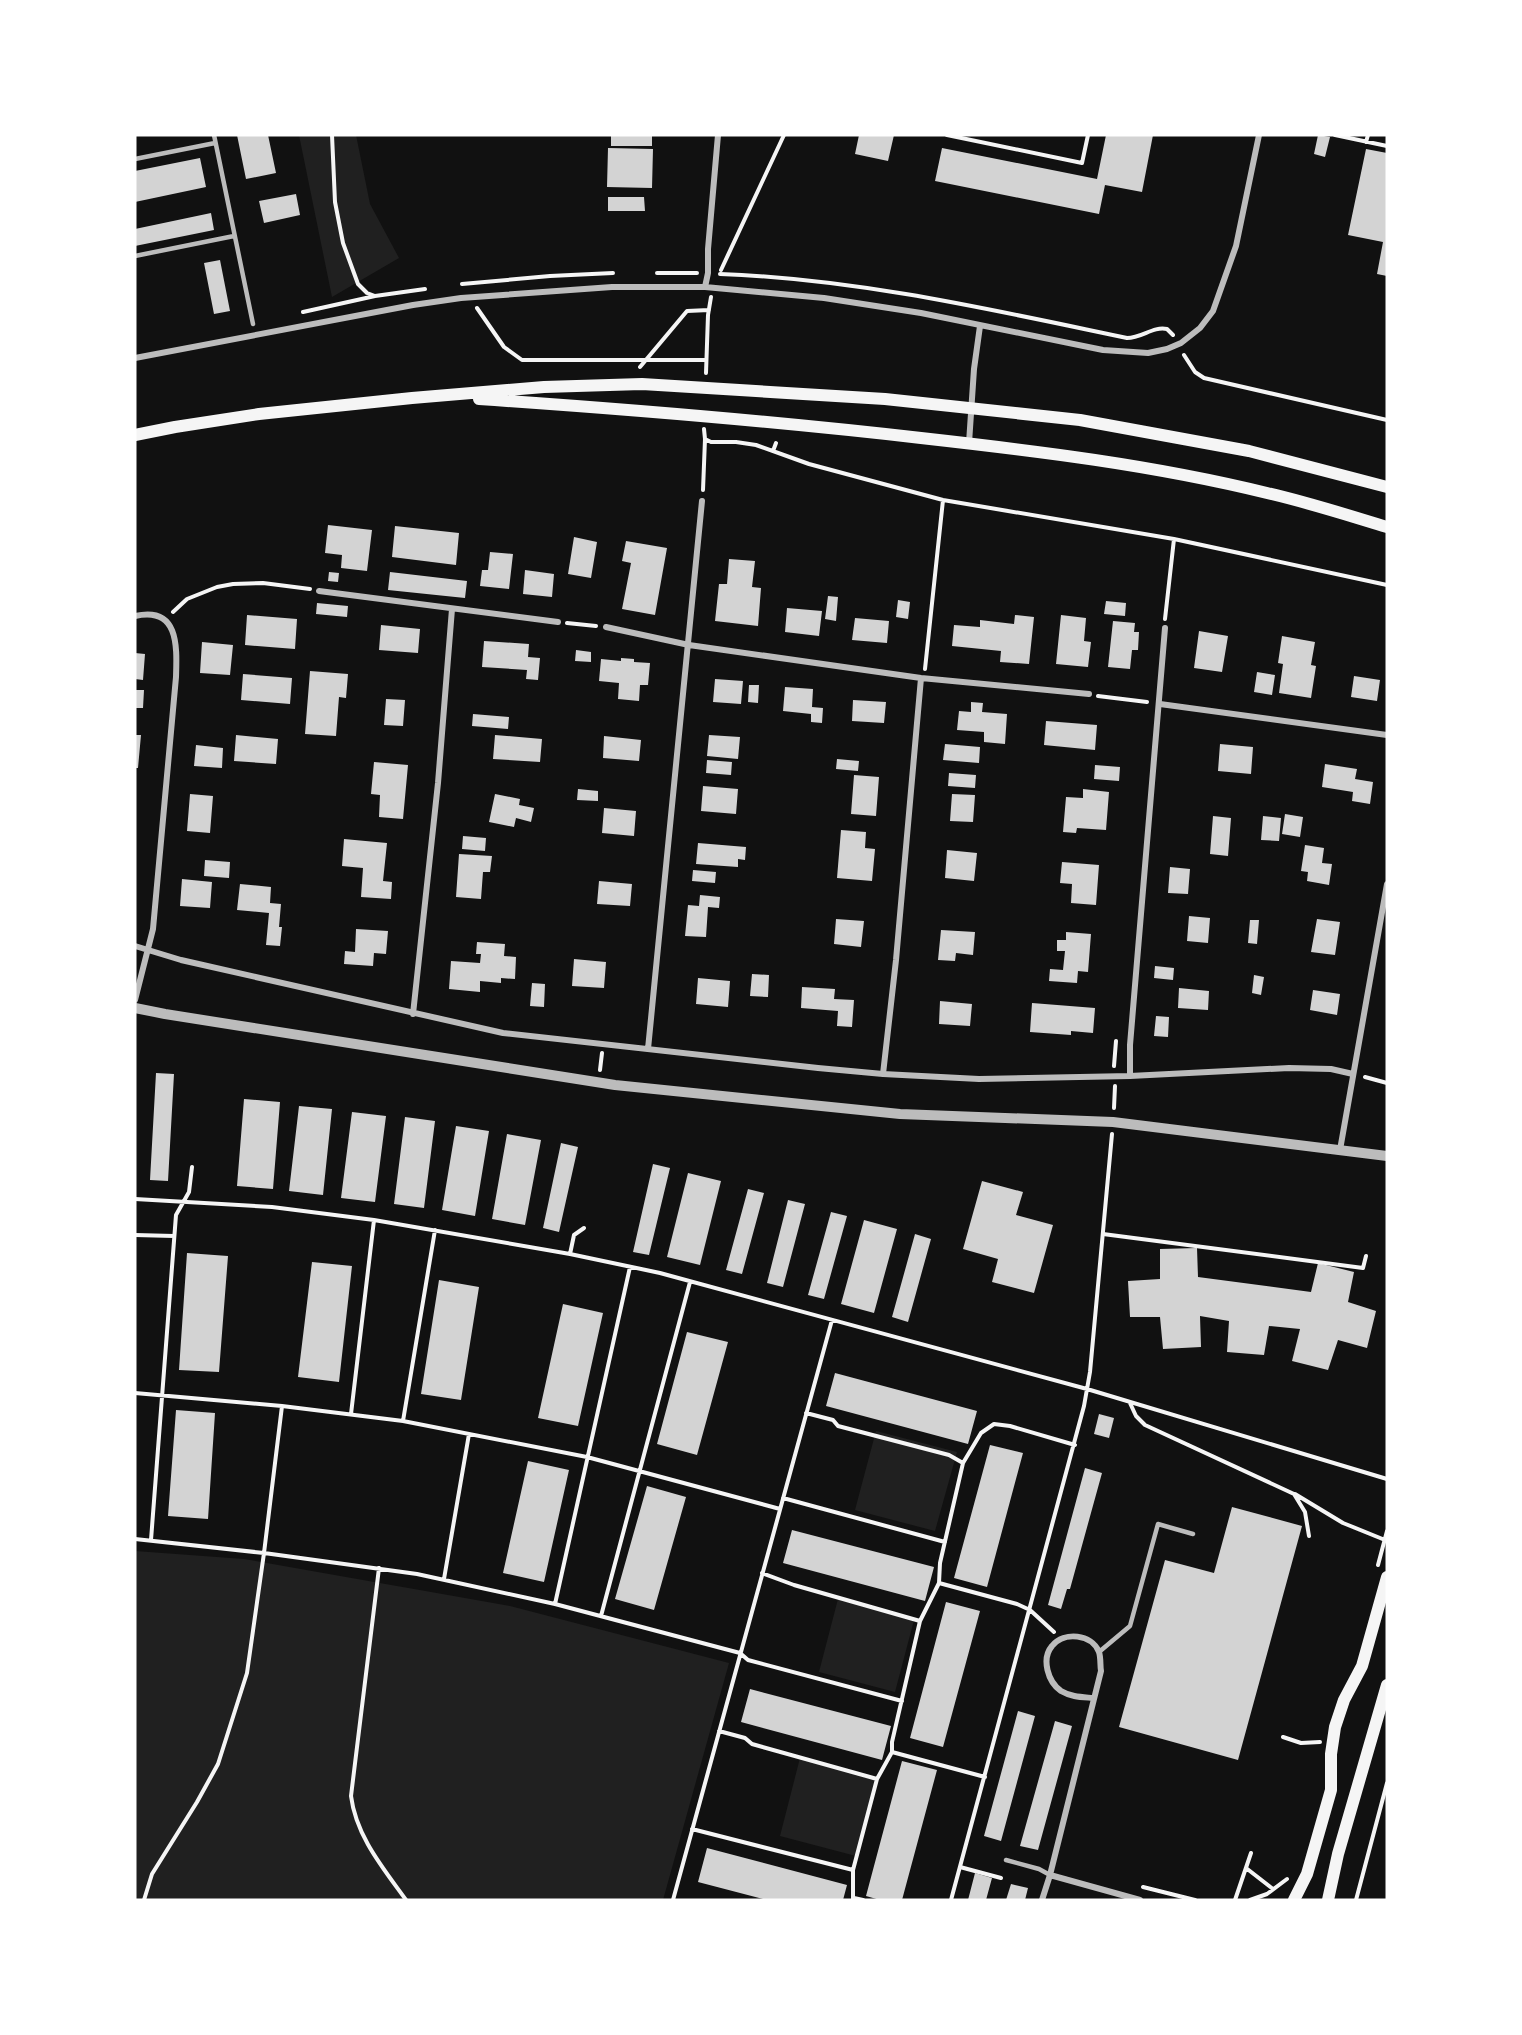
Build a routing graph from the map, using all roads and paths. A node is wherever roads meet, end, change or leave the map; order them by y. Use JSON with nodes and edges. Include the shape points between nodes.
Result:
{"nodes":[{"id":1,"x":214,"y":135,"type":"edge"},
{"id":2,"x":332,"y":135,"type":"edge"},
{"id":3,"x":718,"y":135,"type":"edge"},
{"id":4,"x":784,"y":135,"type":"edge"},
{"id":5,"x":947,"y":135,"type":"edge"},
{"id":6,"x":1088,"y":135,"type":"edge"},
{"id":7,"x":1259,"y":135,"type":"edge"},
{"id":8,"x":1335,"y":135,"type":"edge"},
{"id":9,"x":1368,"y":135,"type":"edge"},
{"id":10,"x":1366,"y":142,"type":"junction"},
{"id":11,"x":215,"y":143,"type":"junction"},
{"id":12,"x":1387,"y":146,"type":"edge"},
{"id":13,"x":135,"y":159,"type":"edge"},
{"id":14,"x":234,"y":236,"type":"junction"},
{"id":15,"x":135,"y":256,"type":"edge"},
{"id":16,"x":705,"y":287,"type":"junction"},
{"id":17,"x":714,"y":288,"type":"junction"},
{"id":18,"x":469,"y":297,"type":"junction"},
{"id":19,"x":709,"y":310,"type":"junction"},
{"id":20,"x":295,"y":313,"type":"dead end"},
{"id":21,"x":253,"y":324,"type":"dead end"},
{"id":22,"x":980,"y":326,"type":"junction"},
{"id":23,"x":135,"y":358,"type":"edge"},
{"id":24,"x":706,"y":360,"type":"junction"},
{"id":25,"x":583,"y":361,"type":"junction"},
{"id":26,"x":647,"y":361,"type":"junction"},
{"id":27,"x":589,"y":368,"type":"dead end"},
{"id":28,"x":640,"y":368,"type":"dead end"},
{"id":29,"x":706,"y":374,"type":"dead end"},
{"id":30,"x":442,"y":396,"type":"junction"},
{"id":31,"x":971,"y":408,"type":"junction"},
{"id":32,"x":704,"y":428,"type":"dead end"},
{"id":33,"x":135,"y":435,"type":"edge"},
{"id":34,"x":705,"y":440,"type":"junction"},
{"id":35,"x":776,"y":443,"type":"dead end"},
{"id":36,"x":969,"y":443,"type":"junction"},
{"id":37,"x":773,"y":451,"type":"junction"},
{"id":38,"x":1387,"y":487,"type":"edge"},
{"id":39,"x":943,"y":500,"type":"junction"},
{"id":40,"x":702,"y":501,"type":"joint"},
{"id":41,"x":1387,"y":527,"type":"edge"},
{"id":42,"x":1174,"y":539,"type":"junction"},
{"id":43,"x":1387,"y":585,"type":"edge"},
{"id":44,"x":319,"y":591,"type":"joint"},
{"id":45,"x":452,"y":609,"type":"junction"},
{"id":46,"x":135,"y":616,"type":"edge"},
{"id":47,"x":165,"y":619,"type":"junction"},
{"id":48,"x":558,"y":622,"type":"joint"},
{"id":49,"x":606,"y":627,"type":"joint"},
{"id":50,"x":1165,"y":628,"type":"joint"},
{"id":51,"x":689,"y":645,"type":"junction"},
{"id":52,"x":921,"y":678,"type":"junction"},
{"id":53,"x":1089,"y":694,"type":"joint"},
{"id":54,"x":1160,"y":704,"type":"junction"},
{"id":55,"x":1387,"y":735,"type":"edge"},
{"id":56,"x":1387,"y":884,"type":"edge"},
{"id":57,"x":135,"y":946,"type":"edge"},
{"id":58,"x":149,"y":950,"type":"junction"},
{"id":59,"x":135,"y":999,"type":"edge"},
{"id":60,"x":135,"y":1008,"type":"edge"},
{"id":61,"x":413,"y":1014,"type":"junction"},
{"id":62,"x":603,"y":1044,"type":"junction"},
{"id":63,"x":648,"y":1049,"type":"junction"},
{"id":64,"x":1114,"y":1066,"type":"dead end"},
{"id":65,"x":883,"y":1074,"type":"junction"},
{"id":66,"x":1353,"y":1074,"type":"junction"},
{"id":67,"x":1130,"y":1076,"type":"junction"},
{"id":68,"x":1114,"y":1077,"type":"junction"},
{"id":69,"x":598,"y":1082,"type":"junction"},
{"id":70,"x":1387,"y":1083,"type":"edge"},
{"id":71,"x":1113,"y":1122,"type":"junction"},
{"id":72,"x":1340,"y":1150,"type":"junction"},
{"id":73,"x":1387,"y":1156,"type":"edge"},
{"id":74,"x":192,"y":1167,"type":"dead end"},
{"id":75,"x":135,"y":1199,"type":"edge"},
{"id":76,"x":184,"y":1201,"type":"junction"},
{"id":77,"x":375,"y":1220,"type":"junction"},
{"id":78,"x":584,"y":1228,"type":"dead end"},
{"id":79,"x":435,"y":1230,"type":"junction"},
{"id":80,"x":1103,"y":1234,"type":"junction"},
{"id":81,"x":135,"y":1235,"type":"edge"},
{"id":82,"x":174,"y":1236,"type":"junction"},
{"id":83,"x":570,"y":1254,"type":"junction"},
{"id":84,"x":1366,"y":1256,"type":"dead end"},
{"id":85,"x":630,"y":1267,"type":"junction"},
{"id":86,"x":690,"y":1281,"type":"junction"},
{"id":87,"x":832,"y":1320,"type":"junction"},
{"id":88,"x":1087,"y":1389,"type":"junction"},
{"id":89,"x":135,"y":1393,"type":"edge"},
{"id":90,"x":162,"y":1395,"type":"junction"},
{"id":91,"x":1129,"y":1402,"type":"junction"},
{"id":92,"x":282,"y":1406,"type":"junction"},
{"id":93,"x":806,"y":1413,"type":"junction"},
{"id":94,"x":351,"y":1414,"type":"junction"},
{"id":95,"x":403,"y":1421,"type":"junction"},
{"id":96,"x":469,"y":1434,"type":"junction"},
{"id":97,"x":1074,"y":1445,"type":"junction"},
{"id":98,"x":587,"y":1457,"type":"junction"},
{"id":99,"x":963,"y":1463,"type":"junction"},
{"id":100,"x":639,"y":1472,"type":"junction"},
{"id":101,"x":1387,"y":1479,"type":"edge"},
{"id":102,"x":1294,"y":1494,"type":"junction"},
{"id":103,"x":783,"y":1498,"type":"junction"},
{"id":104,"x":780,"y":1509,"type":"junction"},
{"id":105,"x":1193,"y":1534,"type":"dead end"},
{"id":106,"x":1308,"y":1536,"type":"dead end"},
{"id":107,"x":135,"y":1539,"type":"edge"},
{"id":108,"x":151,"y":1540,"type":"junction"},
{"id":109,"x":1385,"y":1540,"type":"dead end"},
{"id":110,"x":945,"y":1542,"type":"junction"},
{"id":111,"x":264,"y":1553,"type":"junction"},
{"id":112,"x":380,"y":1568,"type":"junction"},
{"id":113,"x":762,"y":1573,"type":"junction"},
{"id":114,"x":1387,"y":1577,"type":"edge"},
{"id":115,"x":444,"y":1579,"type":"junction"},
{"id":116,"x":939,"y":1583,"type":"junction"},
{"id":117,"x":555,"y":1604,"type":"junction"},
{"id":118,"x":1030,"y":1610,"type":"junction"},
{"id":119,"x":601,"y":1616,"type":"junction"},
{"id":120,"x":920,"y":1621,"type":"junction"},
{"id":121,"x":1061,"y":1638,"type":"junction"},
{"id":122,"x":1099,"y":1652,"type":"junction"},
{"id":123,"x":740,"y":1653,"type":"junction"},
{"id":124,"x":1387,"y":1685,"type":"edge"},
{"id":125,"x":1093,"y":1698,"type":"junction"},
{"id":126,"x":902,"y":1701,"type":"junction"},
{"id":127,"x":719,"y":1731,"type":"junction"},
{"id":128,"x":892,"y":1752,"type":"junction"},
{"id":129,"x":985,"y":1777,"type":"junction"},
{"id":130,"x":877,"y":1779,"type":"junction"},
{"id":131,"x":1387,"y":1783,"type":"edge"},
{"id":132,"x":692,"y":1828,"type":"junction"},
{"id":133,"x":1251,"y":1853,"type":"dead end"},
{"id":134,"x":1006,"y":1860,"type":"dead end"},
{"id":135,"x":960,"y":1867,"type":"junction"},
{"id":136,"x":1246,"y":1868,"type":"junction"},
{"id":137,"x":853,"y":1870,"type":"junction"},
{"id":138,"x":1292,"y":1871,"type":"dead end"},
{"id":139,"x":1050,"y":1875,"type":"junction"},
{"id":140,"x":1001,"y":1878,"type":"dead end"},
{"id":141,"x":1136,"y":1885,"type":"dead end"},
{"id":142,"x":1273,"y":1889,"type":"junction"},
{"id":143,"x":854,"y":1899,"type":"edge"},
{"id":144,"x":144,"y":1900,"type":"edge"},
{"id":145,"x":406,"y":1900,"type":"edge"},
{"id":146,"x":673,"y":1900,"type":"edge"},
{"id":147,"x":863,"y":1900,"type":"edge"},
{"id":148,"x":951,"y":1900,"type":"edge"},
{"id":149,"x":1042,"y":1900,"type":"edge"},
{"id":150,"x":1140,"y":1900,"type":"edge"},
{"id":151,"x":1195,"y":1900,"type":"edge"},
{"id":152,"x":1235,"y":1900,"type":"edge"},
{"id":153,"x":1251,"y":1900,"type":"edge"},
{"id":154,"x":1294,"y":1900,"type":"edge"},
{"id":155,"x":1328,"y":1900,"type":"edge"},
{"id":156,"x":1356,"y":1900,"type":"edge"}],
"edges":[{"from":1,"to":11,"type":"lane"},
{"from":2,"to":20,"type":"path","via":[[335,202],[343,243],[358,284],[375,297]]},
{"from":3,"to":16,"type":"street"},
{"from":4,"to":17,"type":"path"},
{"from":5,"to":6,"type":"path","via":[[1082,163]]},
{"from":7,"to":22,"type":"street","via":[[1225,281],[1213,311],[1181,343],[1148,353],[1129,353]]},
{"from":8,"to":10,"type":"path"},
{"from":9,"to":10,"type":"path"},
{"from":10,"to":12,"type":"path"},
{"from":11,"to":13,"type":"lane"},
{"from":11,"to":14,"type":"lane"},
{"from":14,"to":15,"type":"lane"},
{"from":14,"to":21,"type":"lane"},
{"from":16,"to":17,"type":"street"},
{"from":16,"to":18,"type":"street","via":[[612,287]]},
{"from":17,"to":19,"type":"path"},
{"from":17,"to":22,"type":"street","via":[[824,298]]},
{"from":18,"to":23,"type":"street","via":[[315,322]]},
{"from":18,"to":25,"type":"path","via":[[504,347],[522,360]]},
{"from":19,"to":24,"type":"path"},
{"from":19,"to":26,"type":"path","via":[[687,311]]},
{"from":22,"to":31,"type":"street"},
{"from":24,"to":26,"type":"path"},
{"from":24,"to":29,"type":"path"},
{"from":25,"to":26,"type":"path"},
{"from":25,"to":27,"type":"path"},
{"from":26,"to":28,"type":"path"},
{"from":30,"to":31,"type":"main road","via":[[554,386],[642,384]]},
{"from":30,"to":33,"type":"main road","via":[[259,414]]},
{"from":30,"to":36,"type":"main road","via":[[665,411]]},
{"from":31,"to":36,"type":"street"},
{"from":31,"to":38,"type":"main road","via":[[1080,420],[1194,440]]},
{"from":32,"to":34,"type":"path"},
{"from":34,"to":37,"type":"path","via":[[756,445]]},
{"from":34,"to":40,"type":"path"},
{"from":35,"to":37,"type":"path"},
{"from":36,"to":41,"type":"main road","via":[[1088,458],[1205,479]]},
{"from":37,"to":39,"type":"path"},
{"from":39,"to":42,"type":"path"},
{"from":39,"to":52,"type":"path","via":[[926,666]]},
{"from":40,"to":51,"type":"street"},
{"from":42,"to":43,"type":"path"},
{"from":42,"to":50,"type":"path"},
{"from":44,"to":45,"type":"street"},
{"from":44,"to":47,"type":"path","via":[[263,583],[233,584],[187,599]]},
{"from":45,"to":48,"type":"street"},
{"from":45,"to":61,"type":"street"},
{"from":46,"to":47,"type":"street","via":[[157,615]]},
{"from":47,"to":58,"type":"street","via":[[177,647],[176,677]]},
{"from":48,"to":49,"type":"path"},
{"from":49,"to":51,"type":"street"},
{"from":50,"to":54,"type":"street"},
{"from":51,"to":52,"type":"street"},
{"from":51,"to":63,"type":"street"},
{"from":52,"to":53,"type":"street"},
{"from":52,"to":65,"type":"street"},
{"from":53,"to":54,"type":"path"},
{"from":54,"to":55,"type":"street"},
{"from":54,"to":67,"type":"street"},
{"from":56,"to":66,"type":"street"},
{"from":57,"to":58,"type":"street"},
{"from":58,"to":59,"type":"street"},
{"from":58,"to":61,"type":"street"},
{"from":60,"to":69,"type":"street"},
{"from":61,"to":62,"type":"street","via":[[503,1033]]},
{"from":62,"to":63,"type":"street"},
{"from":62,"to":69,"type":"path"},
{"from":63,"to":65,"type":"street"},
{"from":64,"to":68,"type":"path"},
{"from":65,"to":68,"type":"street","via":[[979,1079]]},
{"from":66,"to":67,"type":"street","via":[[1288,1068]]},
{"from":66,"to":70,"type":"path"},
{"from":66,"to":72,"type":"street"},
{"from":67,"to":68,"type":"street"},
{"from":68,"to":71,"type":"path"},
{"from":69,"to":71,"type":"street","via":[[900,1114]]},
{"from":71,"to":72,"type":"street"},
{"from":71,"to":80,"type":"path"},
{"from":72,"to":73,"type":"street"},
{"from":74,"to":76,"type":"path"},
{"from":75,"to":76,"type":"path"},
{"from":76,"to":77,"type":"path"},
{"from":76,"to":82,"type":"path","via":[[176,1215]]},
{"from":77,"to":79,"type":"path"},
{"from":77,"to":94,"type":"path"},
{"from":78,"to":83,"type":"path","via":[[574,1235]]},
{"from":79,"to":83,"type":"path"},
{"from":79,"to":95,"type":"path"},
{"from":80,"to":84,"type":"path","via":[[1363,1268]]},
{"from":80,"to":88,"type":"path"},
{"from":81,"to":82,"type":"path"},
{"from":82,"to":90,"type":"path"},
{"from":83,"to":85,"type":"path"},
{"from":85,"to":86,"type":"path"},
{"from":85,"to":98,"type":"path"},
{"from":86,"to":87,"type":"path"},
{"from":86,"to":100,"type":"path"},
{"from":87,"to":88,"type":"path"},
{"from":87,"to":93,"type":"path"},
{"from":88,"to":91,"type":"path"},
{"from":88,"to":97,"type":"path"},
{"from":89,"to":90,"type":"path"},
{"from":90,"to":92,"type":"path"},
{"from":90,"to":108,"type":"path"},
{"from":91,"to":101,"type":"path"},
{"from":91,"to":102,"type":"path","via":[[1145,1425]]},
{"from":92,"to":94,"type":"path"},
{"from":92,"to":111,"type":"path"},
{"from":93,"to":99,"type":"path","via":[[833,1420],[838,1426],[949,1455]]},
{"from":93,"to":103,"type":"path"},
{"from":94,"to":95,"type":"path"},
{"from":95,"to":96,"type":"path"},
{"from":96,"to":98,"type":"path"},
{"from":96,"to":115,"type":"path"},
{"from":97,"to":99,"type":"path","via":[[994,1424],[981,1433]]},
{"from":97,"to":118,"type":"path"},
{"from":98,"to":100,"type":"path"},
{"from":98,"to":117,"type":"path"},
{"from":99,"to":110,"type":"path"},
{"from":100,"to":104,"type":"path"},
{"from":100,"to":119,"type":"path"},
{"from":102,"to":106,"type":"path","via":[[1305,1512]]},
{"from":102,"to":109,"type":"path","via":[[1343,1523]]},
{"from":103,"to":104,"type":"path"},
{"from":103,"to":110,"type":"path"},
{"from":104,"to":113,"type":"path"},
{"from":105,"to":122,"type":"lane","via":[[1158,1524],[1130,1626]]},
{"from":107,"to":108,"type":"path"},
{"from":108,"to":111,"type":"path"},
{"from":110,"to":116,"type":"path"},
{"from":111,"to":112,"type":"path"},
{"from":111,"to":144,"type":"path","via":[[247,1673],[218,1764],[152,1874]]},
{"from":112,"to":115,"type":"path"},
{"from":112,"to":145,"type":"path","via":[[351,1796],[362,1834]]},
{"from":113,"to":120,"type":"path"},
{"from":113,"to":123,"type":"path"},
{"from":114,"to":154,"type":"main road","via":[[1362,1666],[1335,1727],[1331,1790],[1307,1874]]},
{"from":115,"to":117,"type":"path"},
{"from":116,"to":118,"type":"path"},
{"from":116,"to":120,"type":"path"},
{"from":117,"to":119,"type":"path"},
{"from":118,"to":121,"type":"path"},
{"from":118,"to":129,"type":"path"},
{"from":119,"to":123,"type":"path"},
{"from":120,"to":126,"type":"path"},
{"from":121,"to":122,"type":"street","via":[[1088,1640]]},
{"from":121,"to":125,"type":"street","via":[[1050,1647],[1046,1662],[1050,1677],[1060,1691]]},
{"from":122,"to":125,"type":"street","via":[[1101,1671]]},
{"from":123,"to":126,"type":"path","via":[[748,1659]]},
{"from":123,"to":127,"type":"path"},
{"from":124,"to":155,"type":"main road"},
{"from":125,"to":139,"type":"street"},
{"from":126,"to":128,"type":"path"},
{"from":127,"to":130,"type":"path"},
{"from":127,"to":132,"type":"path"},
{"from":128,"to":129,"type":"path"},
{"from":128,"to":130,"type":"path"},
{"from":129,"to":135,"type":"path"},
{"from":130,"to":137,"type":"path"},
{"from":131,"to":156,"type":"path"},
{"from":132,"to":137,"type":"path"},
{"from":132,"to":146,"type":"path"},
{"from":133,"to":136,"type":"path"},
{"from":134,"to":139,"type":"lane"},
{"from":135,"to":140,"type":"path"},
{"from":135,"to":148,"type":"path"},
{"from":136,"to":142,"type":"path"},
{"from":136,"to":152,"type":"path"},
{"from":137,"to":143,"type":"path"},
{"from":138,"to":142,"type":"path"},
{"from":139,"to":149,"type":"street"},
{"from":139,"to":150,"type":"street"},
{"from":141,"to":151,"type":"path"},
{"from":142,"to":153,"type":"path"},
{"from":143,"to":147,"type":"path"}]}
